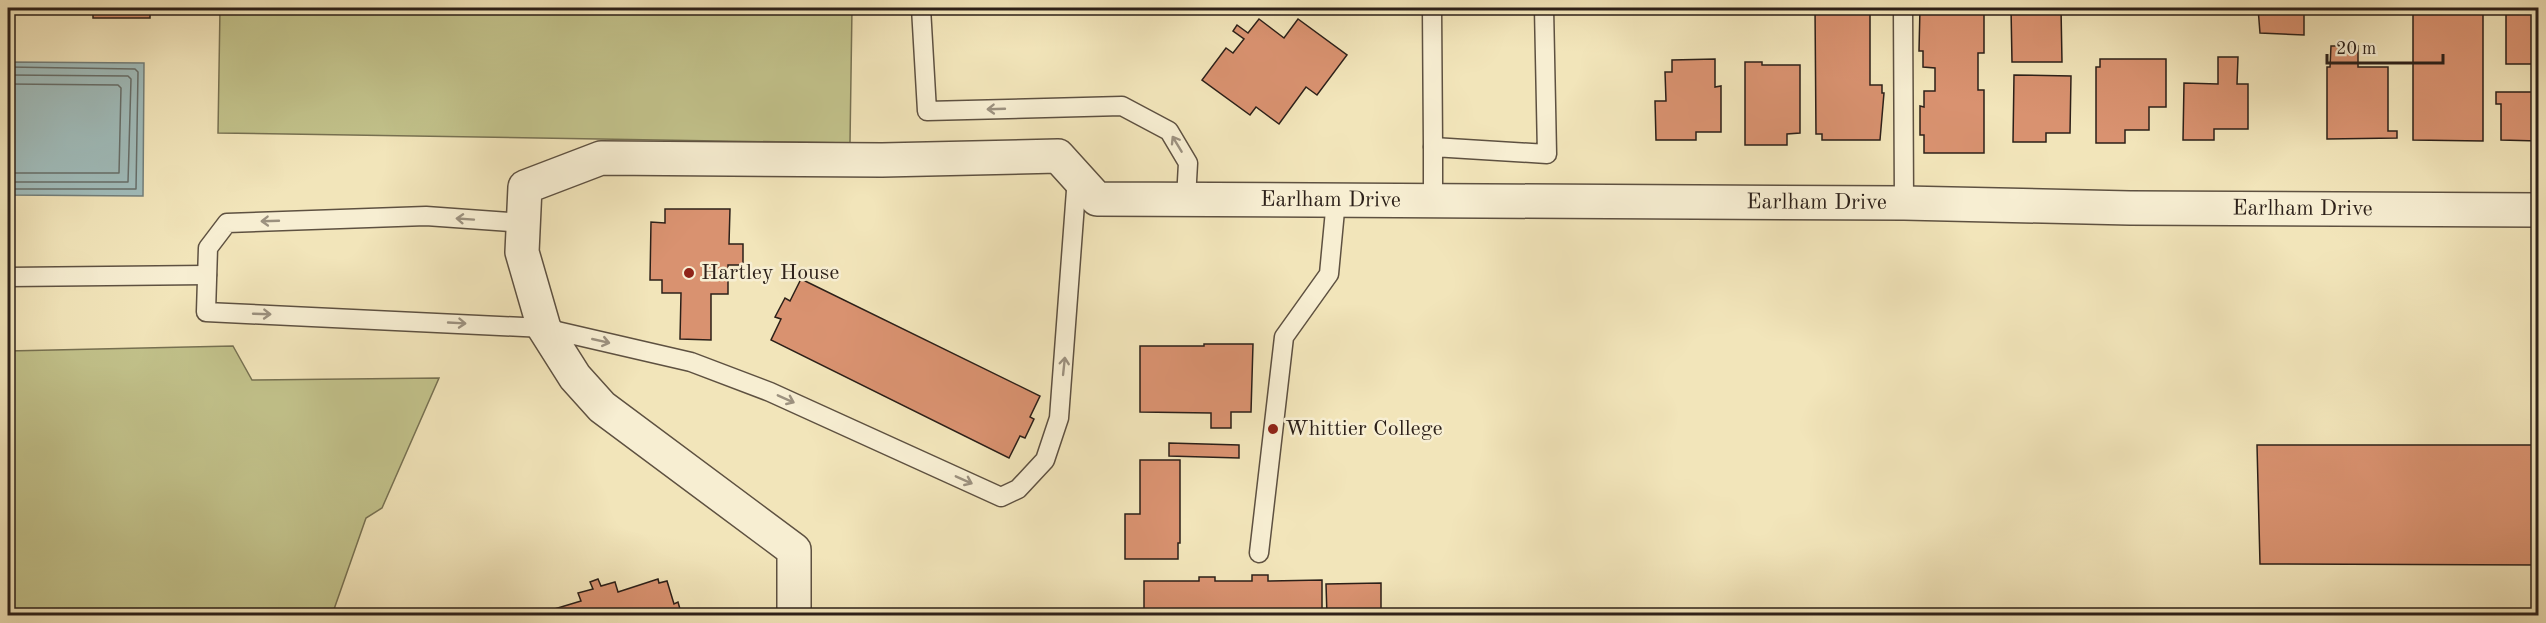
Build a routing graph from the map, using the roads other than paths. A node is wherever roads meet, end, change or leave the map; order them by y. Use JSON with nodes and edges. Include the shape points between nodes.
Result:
{"nodes":[{"id":1,"x":921,"y":8,"type":"edge"},
{"id":2,"x":1432,"y":8,"type":"edge"},
{"id":3,"x":1544,"y":8,"type":"edge"},
{"id":4,"x":1903,"y":8,"type":"edge"},
{"id":5,"x":1433,"y":147,"type":"junction"},
{"id":6,"x":1087,"y":188,"type":"junction"},
{"id":7,"x":1186,"y":200,"type":"junction"},
{"id":8,"x":1336,"y":200,"type":"junction"},
{"id":9,"x":1433,"y":201,"type":"junction"},
{"id":10,"x":1904,"y":203,"type":"junction"},
{"id":11,"x":2538,"y":210,"type":"edge"},
{"id":12,"x":523,"y":223,"type":"junction"},
{"id":13,"x":207,"y":275,"type":"junction"},
{"id":14,"x":8,"y":277,"type":"edge"},
{"id":15,"x":544,"y":328,"type":"junction"},
{"id":16,"x":1259,"y":553,"type":"dead end"},
{"id":17,"x":794,"y":615,"type":"edge"}],
"edges":[{"from":7,"to":1,"type":"lane","one_way":true,"via":[[1188,164],[1169,131],[1122,105],[927,111]]},
{"from":2,"to":5,"type":"lane"},
{"from":3,"to":5,"type":"lane","via":[[1547,154]]},
{"from":4,"to":10,"type":"lane"},
{"from":5,"to":9,"type":"lane"},
{"from":6,"to":7,"type":"street","name":"Earlham Drive"},
{"from":6,"to":12,"type":"street","via":[[1058,156],[882,160],[601,158],[525,187]]},
{"from":15,"to":6,"type":"lane","one_way":true,"via":[[691,362],[770,392],[1001,497],[1018,489],[1045,460],[1059,418]]},
{"from":7,"to":8,"type":"street","name":"Earlham Drive"},
{"from":8,"to":9,"type":"street","name":"Earlham Drive"},
{"from":8,"to":16,"type":"lane","via":[[1329,273],[1284,337]]},
{"from":9,"to":10,"type":"street","name":"Earlham Drive"},
{"from":10,"to":11,"type":"street","name":"Earlham Drive"},
{"from":12,"to":13,"type":"lane","one_way":true,"via":[[426,216],[227,223],[208,248]]},
{"from":12,"to":15,"type":"street","via":[[522,252]]},
{"from":13,"to":14,"type":"lane"},
{"from":13,"to":15,"type":"lane","one_way":true,"via":[[206,312]]},
{"from":15,"to":17,"type":"street","via":[[575,377],[602,407],[794,550]]}]}
